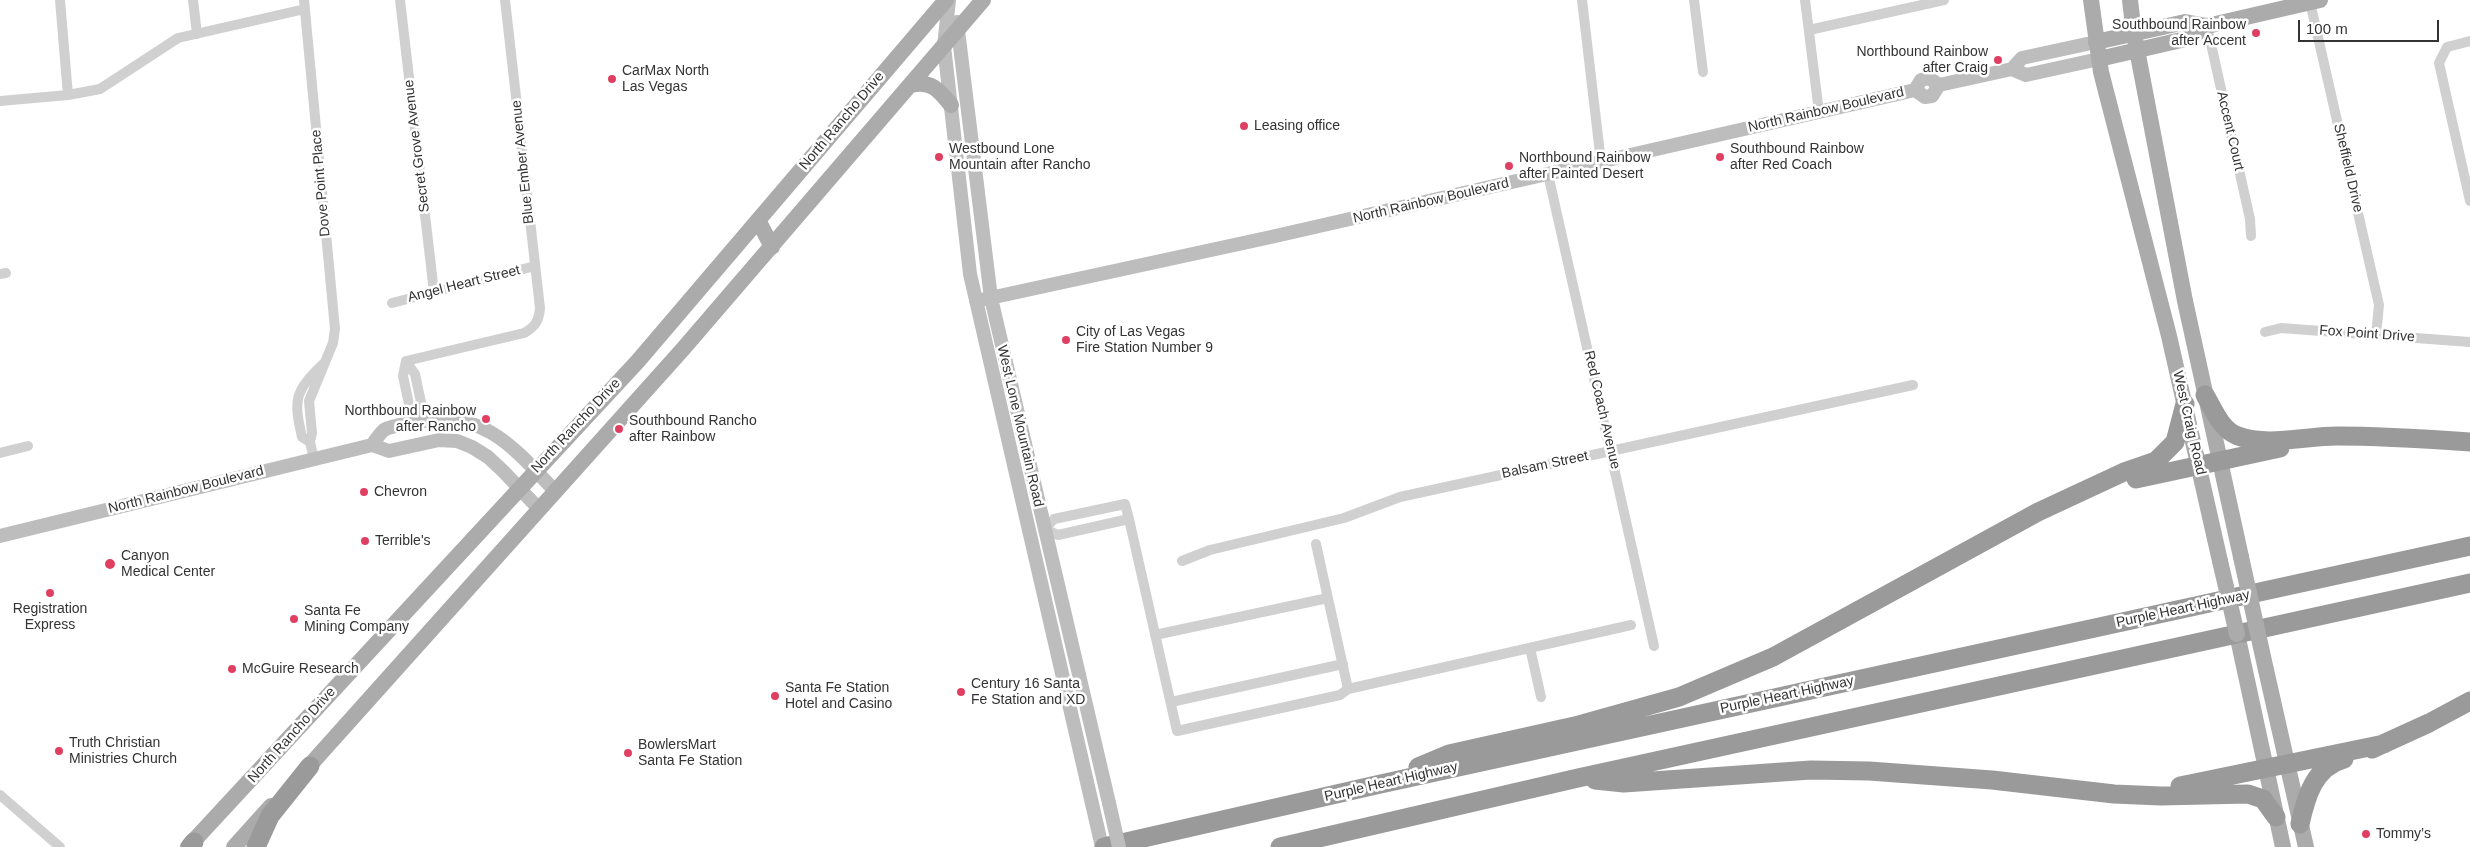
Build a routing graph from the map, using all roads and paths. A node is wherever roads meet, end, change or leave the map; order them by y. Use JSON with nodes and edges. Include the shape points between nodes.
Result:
{"nodes":[{"id":1,"x":60,"y":0,"type":"edge"},
{"id":2,"x":193,"y":0,"type":"edge"},
{"id":3,"x":400,"y":0,"type":"edge"},
{"id":4,"x":505,"y":0,"type":"edge"},
{"id":5,"x":949,"y":0,"type":"edge"},
{"id":6,"x":983,"y":0,"type":"edge"},
{"id":7,"x":1582,"y":0,"type":"edge"},
{"id":8,"x":1694,"y":0,"type":"edge"},
{"id":9,"x":1806,"y":0,"type":"edge"},
{"id":10,"x":1944,"y":0,"type":"edge"},
{"id":11,"x":2091,"y":0,"type":"edge"},
{"id":12,"x":2130,"y":0,"type":"edge"},
{"id":13,"x":2315,"y":1,"type":"edge"},
{"id":14,"x":1917,"y":3,"type":"edge"},
{"id":15,"x":304,"y":5,"type":"edge"},
{"id":16,"x":2207,"y":26,"type":"junction"},
{"id":17,"x":959,"y":28,"type":"junction"},
{"id":18,"x":1809,"y":30,"type":"junction"},
{"id":19,"x":197,"y":34,"type":"junction"},
{"id":20,"x":2134,"y":34,"type":"junction"},
{"id":21,"x":2470,"y":40,"type":"edge"},
{"id":22,"x":2096,"y":42,"type":"junction"},
{"id":23,"x":944,"y":46,"type":"junction"},
{"id":24,"x":2138,"y":51,"type":"junction"},
{"id":25,"x":2099,"y":59,"type":"junction"},
{"id":26,"x":2012,"y":69,"type":"junction"},
{"id":27,"x":1703,"y":72,"type":"dead end"},
{"id":28,"x":911,"y":85,"type":"junction"},
{"id":29,"x":68,"y":95,"type":"junction"},
{"id":30,"x":0,"y":101,"type":"edge"},
{"id":31,"x":951,"y":105,"type":"junction"},
{"id":32,"x":1819,"y":112,"type":"junction"},
{"id":33,"x":1601,"y":162,"type":"junction"},
{"id":34,"x":1548,"y":174,"type":"junction"},
{"id":35,"x":2470,"y":201,"type":"edge"},
{"id":36,"x":758,"y":220,"type":"junction"},
{"id":37,"x":2251,"y":236,"type":"dead end"},
{"id":38,"x":772,"y":247,"type":"junction"},
{"id":39,"x":535,"y":266,"type":"junction"},
{"id":40,"x":434,"y":292,"type":"junction"},
{"id":41,"x":991,"y":298,"type":"junction"},
{"id":42,"x":976,"y":301,"type":"junction"},
{"id":43,"x":392,"y":303,"type":"dead end"},
{"id":44,"x":2264,"y":332,"type":"dead end"},
{"id":45,"x":2376,"y":335,"type":"junction"},
{"id":46,"x":2470,"y":342,"type":"edge"},
{"id":47,"x":1005,"y":361,"type":"junction"},
{"id":48,"x":990,"y":364,"type":"junction"},
{"id":49,"x":1010,"y":383,"type":"junction"},
{"id":50,"x":1913,"y":385,"type":"dead end"},
{"id":51,"x":995,"y":386,"type":"junction"},
{"id":52,"x":2205,"y":395,"type":"junction"},
{"id":53,"x":2185,"y":404,"type":"junction"},
{"id":54,"x":419,"y":422,"type":"junction"},
{"id":55,"x":2335,"y":436,"type":"junction"},
{"id":56,"x":2470,"y":442,"type":"edge"},
{"id":57,"x":372,"y":445,"type":"junction"},
{"id":58,"x":28,"y":446,"type":"dead end"},
{"id":59,"x":1025,"y":447,"type":"junction"},
{"id":60,"x":1010,"y":450,"type":"junction"},
{"id":61,"x":1611,"y":451,"type":"junction"},
{"id":62,"x":0,"y":453,"type":"edge"},
{"id":63,"x":314,"y":459,"type":"junction"},
{"id":64,"x":2220,"y":461,"type":"junction"},
{"id":65,"x":2200,"y":465,"type":"junction"},
{"id":66,"x":535,"y":470,"type":"junction"},
{"id":67,"x":519,"y":487,"type":"junction"},
{"id":68,"x":2092,"y":489,"type":"junction"},
{"id":69,"x":556,"y":492,"type":"junction"},
{"id":70,"x":1037,"y":497,"type":"junction"},
{"id":71,"x":1022,"y":500,"type":"junction"},
{"id":72,"x":539,"y":509,"type":"junction"},
{"id":73,"x":1129,"y":519,"type":"junction"},
{"id":74,"x":1044,"y":529,"type":"junction"},
{"id":75,"x":1029,"y":532,"type":"junction"},
{"id":76,"x":0,"y":536,"type":"edge"},
{"id":77,"x":1316,"y":544,"type":"dead end"},
{"id":78,"x":2470,"y":546,"type":"edge"},
{"id":79,"x":1182,"y":561,"type":"dead end"},
{"id":80,"x":2470,"y":583,"type":"edge"},
{"id":81,"x":1328,"y":598,"type":"junction"},
{"id":82,"x":1631,"y":625,"type":"dead end"},
{"id":83,"x":1155,"y":635,"type":"junction"},
{"id":84,"x":1654,"y":646,"type":"dead end"},
{"id":85,"x":1530,"y":648,"type":"junction"},
{"id":86,"x":1343,"y":664,"type":"junction"},
{"id":87,"x":1348,"y":688,"type":"junction"},
{"id":88,"x":1541,"y":697,"type":"dead end"},
{"id":89,"x":2470,"y":701,"type":"edge"},
{"id":90,"x":1170,"y":702,"type":"junction"},
{"id":91,"x":2384,"y":744,"type":"junction"},
{"id":92,"x":2287,"y":764,"type":"junction"},
{"id":93,"x":310,"y":766,"type":"junction"},
{"id":94,"x":2267,"y":768,"type":"junction"},
{"id":95,"x":1578,"y":778,"type":"junction"},
{"id":96,"x":1376,"y":785,"type":"junction"},
{"id":97,"x":2114,"y":794,"type":"junction"},
{"id":98,"x":0,"y":795,"type":"edge"},
{"id":99,"x":2276,"y":817,"type":"junction"},
{"id":100,"x":2300,"y":824,"type":"junction"},
{"id":101,"x":191,"y":845,"type":"edge"},
{"id":102,"x":60,"y":847,"type":"edge"},
{"id":103,"x":234,"y":847,"type":"edge"},
{"id":104,"x":256,"y":847,"type":"edge"},
{"id":105,"x":1103,"y":847,"type":"edge"},
{"id":106,"x":1119,"y":847,"type":"edge"},
{"id":107,"x":1280,"y":847,"type":"edge"},
{"id":108,"x":2283,"y":847,"type":"edge"},
{"id":109,"x":2306,"y":847,"type":"edge"}],
"edges":[{"from":1,"to":29,"type":"street"},
{"from":2,"to":19,"type":"street"},
{"from":3,"to":40,"type":"street","name":"Secret Grove Avenue"},
{"from":4,"to":39,"type":"street","name":"Blue Ember Avenue"},
{"from":5,"to":17,"type":"main road","name":"West Lone Mountain Road"},
{"from":5,"to":23,"type":"main road","name":"West Lone Mountain Road"},
{"from":5,"to":36,"type":"main road","name":"North Rancho Drive"},
{"from":6,"to":17,"type":"main road","name":"North Rancho Drive"},
{"from":7,"to":33,"type":"street"},
{"from":8,"to":27,"type":"street"},
{"from":9,"to":18,"type":"street"},
{"from":10,"to":14,"type":"street"},
{"from":11,"to":22,"type":"main road","name":"West Craig Road"},
{"from":12,"to":20,"type":"main road","name":"West Craig Road"},
{"from":13,"to":16,"type":"main road","name":"North Rainbow Boulevard"},
{"from":13,"to":45,"type":"street","name":"Sheffield Drive","via":[[2379,305]]},
{"from":14,"to":18,"type":"street"},
{"from":15,"to":19,"type":"street"},
{"from":15,"to":63,"type":"street","name":"Dove Point Place","via":[[335,329],[333,344],[323,363],[298,396],[302,437],[310,442]]},
{"from":16,"to":20,"type":"main road","name":"North Rainbow Boulevard","via":[[2185,22]]},
{"from":16,"to":24,"type":"main road","name":"North Rainbow Boulevard","via":[[2190,38]]},
{"from":16,"to":37,"type":"street","name":"Accent Court","via":[[2250,219]]},
{"from":17,"to":23,"type":"main road","name":"North Rancho Drive"},
{"from":17,"to":41,"type":"main road","name":"West Lone Mountain Road"},
{"from":18,"to":32,"type":"street"},
{"from":19,"to":29,"type":"street","via":[[178,38],[100,89]]},
{"from":20,"to":22,"type":"main road","name":"North Rainbow Boulevard"},
{"from":20,"to":24,"type":"main road","name":"West Craig Road"},
{"from":21,"to":35,"type":"street","via":[[2447,47],[2439,63]]},
{"from":22,"to":25,"type":"main road","name":"West Craig Road"},
{"from":22,"to":26,"type":"main road","name":"North Rainbow Boulevard","via":[[2022,58]]},
{"from":23,"to":28,"type":"main road","name":"North Rancho Drive"},
{"from":23,"to":31,"type":"main road","name":"West Lone Mountain Road"},
{"from":24,"to":25,"type":"main road","name":"North Rainbow Boulevard"},
{"from":24,"to":52,"type":"main road","name":"West Craig Road"},
{"from":25,"to":26,"type":"main road","name":"North Rainbow Boulevard","via":[[2026,75]]},
{"from":25,"to":53,"type":"main road","name":"West Craig Road"},
{"from":26,"to":32,"type":"main road","name":"North Rainbow Boulevard","via":[[1939,85],[1932,96],[1925,97],[1915,90]]},
{"from":28,"to":31,"type":"main road","via":[[935,87]]},
{"from":28,"to":38,"type":"main road","name":"North Rancho Drive"},
{"from":29,"to":30,"type":"street"},
{"from":31,"to":42,"type":"main road","name":"West Lone Mountain Road","via":[[970,274]]},
{"from":32,"to":33,"type":"main road","name":"North Rainbow Boulevard"},
{"from":33,"to":34,"type":"main road","name":"North Rainbow Boulevard"},
{"from":34,"to":41,"type":"main road","name":"North Rainbow Boulevard"},
{"from":34,"to":61,"type":"street","name":"Red Coach Avenue"},
{"from":36,"to":38,"type":"main road"},
{"from":36,"to":66,"type":"main road","name":"North Rancho Drive","via":[[638,361]]},
{"from":38,"to":69,"type":"main road","name":"North Rancho Drive"},
{"from":39,"to":40,"type":"street","name":"Angel Heart Street"},
{"from":39,"to":54,"type":"street","name":"Blue Ember Avenue","via":[[540,308],[536,324],[524,333],[406,361],[415,374]]},
{"from":40,"to":43,"type":"street","name":"Angel Heart Street"},
{"from":41,"to":42,"type":"main road","name":"North Rainbow Boulevard"},
{"from":41,"to":47,"type":"main road","name":"West Lone Mountain Road"},
{"from":42,"to":48,"type":"main road","name":"West Lone Mountain Road"},
{"from":44,"to":45,"type":"street","name":"Fox Point Drive","via":[[2281,328]]},
{"from":45,"to":46,"type":"street","name":"Fox Point Drive"},
{"from":47,"to":48,"type":"main road"},
{"from":47,"to":49,"type":"main road","name":"West Lone Mountain Road"},
{"from":48,"to":51,"type":"main road","name":"West Lone Mountain Road"},
{"from":49,"to":51,"type":"main road"},
{"from":49,"to":59,"type":"main road","name":"West Lone Mountain Road"},
{"from":50,"to":61,"type":"street","name":"Balsam Street"},
{"from":51,"to":60,"type":"main road","name":"West Lone Mountain Road"},
{"from":52,"to":55,"type":"highway","via":[[2220,421],[2237,436],[2255,440]]},
{"from":52,"to":64,"type":"main road","name":"West Craig Road"},
{"from":53,"to":65,"type":"main road","name":"West Craig Road"},
{"from":53,"to":68,"type":"highway","via":[[2175,442],[2164,456],[2151,465],[2124,472]]},
{"from":54,"to":57,"type":"main road","name":"North Rainbow Boulevard","via":[[384,430]]},
{"from":54,"to":66,"type":"main road","name":"North Rainbow Boulevard","via":[[438,418],[462,420],[480,427]]},
{"from":55,"to":56,"type":"highway"},
{"from":55,"to":64,"type":"highway"},
{"from":57,"to":63,"type":"main road","name":"North Rainbow Boulevard"},
{"from":57,"to":67,"type":"main road","name":"North Rainbow Boulevard","via":[[389,451],[439,440],[458,441],[488,457]]},
{"from":58,"to":62,"type":"street"},
{"from":59,"to":60,"type":"main road"},
{"from":59,"to":70,"type":"main road","name":"West Lone Mountain Road"},
{"from":60,"to":71,"type":"main road","name":"West Lone Mountain Road"},
{"from":61,"to":79,"type":"street","name":"Balsam Street","via":[[1400,497],[1344,518],[1210,550]]},
{"from":61,"to":84,"type":"street","name":"Red Coach Avenue"},
{"from":63,"to":76,"type":"main road","name":"North Rainbow Boulevard"},
{"from":64,"to":65,"type":"highway"},
{"from":64,"to":92,"type":"main road","name":"West Craig Road","bridge":true},
{"from":65,"to":68,"type":"highway"},
{"from":65,"to":94,"type":"main road","name":"West Craig Road","bridge":true},
{"from":66,"to":67,"type":"main road","name":"North Rancho Drive"},
{"from":66,"to":69,"type":"main road","name":"North Rainbow Boulevard"},
{"from":67,"to":72,"type":"main road","name":"North Rainbow Boulevard"},
{"from":67,"to":101,"type":"main road","name":"North Rancho Drive"},
{"from":68,"to":96,"type":"highway","via":[[2038,512],[1773,657],[1722,681],[1626,714],[1449,754]]},
{"from":69,"to":72,"type":"main road","name":"North Rancho Drive"},
{"from":70,"to":71,"type":"main road"},
{"from":70,"to":74,"type":"main road","name":"West Lone Mountain Road"},
{"from":71,"to":75,"type":"main road","name":"West Lone Mountain Road"},
{"from":72,"to":93,"type":"main road","name":"North Rancho Drive"},
{"from":73,"to":74,"type":"street","via":[[1058,535]]},
{"from":73,"to":74,"type":"street","via":[[1125,504],[1054,519]]},
{"from":73,"to":83,"type":"street"},
{"from":74,"to":75,"type":"main road"},
{"from":74,"to":106,"type":"main road","name":"West Lone Mountain Road","bridge":true},
{"from":75,"to":105,"type":"main road","name":"West Lone Mountain Road"},
{"from":77,"to":81,"type":"street"},
{"from":78,"to":96,"type":"highway","name":"Purple Heart Highway"},
{"from":80,"to":95,"type":"highway"},
{"from":81,"to":83,"type":"street"},
{"from":81,"to":86,"type":"street"},
{"from":82,"to":85,"type":"street"},
{"from":83,"to":90,"type":"street"},
{"from":85,"to":87,"type":"street"},
{"from":85,"to":88,"type":"street"},
{"from":86,"to":87,"type":"street"},
{"from":86,"to":90,"type":"street"},
{"from":87,"to":90,"type":"street","via":[[1340,695],[1177,731]]},
{"from":89,"to":91,"type":"highway"},
{"from":91,"to":92,"type":"highway"},
{"from":91,"to":100,"type":"highway","via":[[2338,760],[2322,771],[2314,780]]},
{"from":92,"to":94,"type":"highway"},
{"from":92,"to":100,"type":"main road","name":"West Craig Road"},
{"from":93,"to":103,"type":"main road","name":"North Rancho Drive"},
{"from":93,"to":104,"type":"highway","via":[[270,816]]},
{"from":94,"to":97,"type":"highway","via":[[2188,785]]},
{"from":94,"to":99,"type":"main road","name":"West Craig Road"},
{"from":95,"to":97,"type":"highway","via":[[1624,783],[1812,770],[1869,771],[1992,780]]},
{"from":95,"to":107,"type":"highway"},
{"from":96,"to":105,"type":"highway","name":"Purple Heart Highway"},
{"from":97,"to":99,"type":"highway","via":[[2252,795],[2263,799]]},
{"from":98,"to":102,"type":"street"},
{"from":99,"to":108,"type":"main road","name":"West Craig Road"},
{"from":100,"to":109,"type":"main road","name":"West Craig Road"}]}
